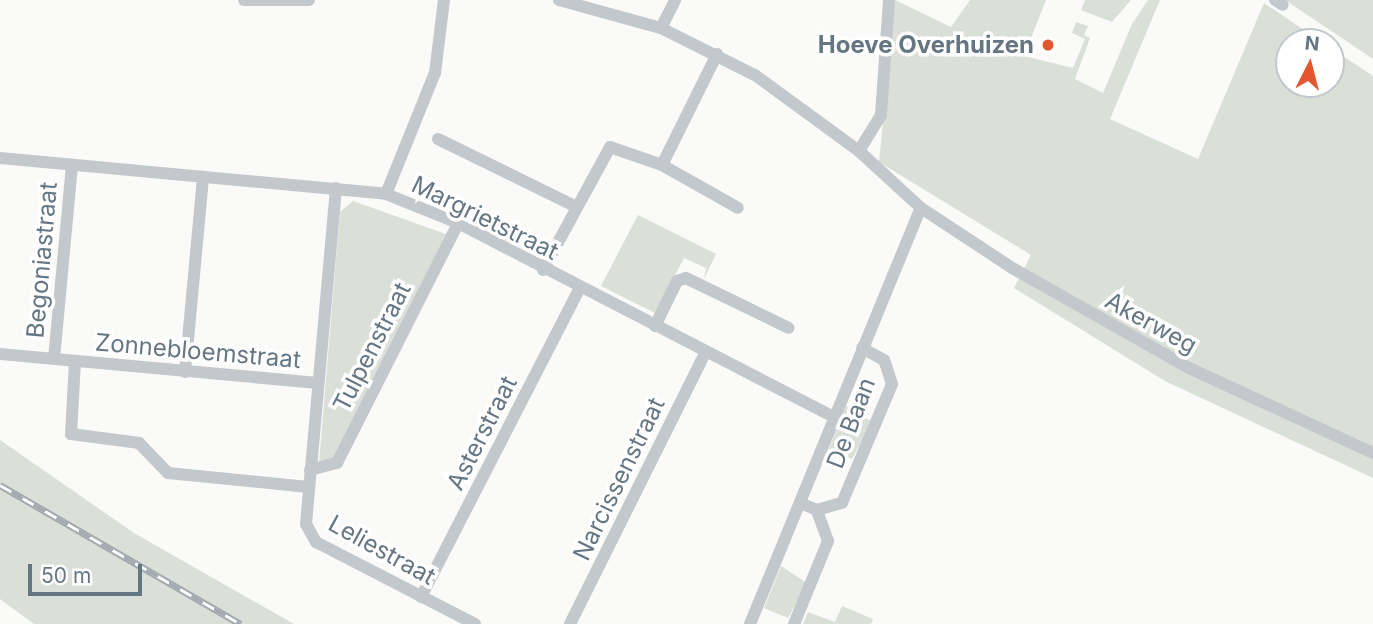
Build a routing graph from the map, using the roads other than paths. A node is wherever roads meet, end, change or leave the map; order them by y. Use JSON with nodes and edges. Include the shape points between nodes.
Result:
{"nodes":[{"id":1,"x":244,"y":0,"type":"edge"},
{"id":2,"x":309,"y":0,"type":"edge"},
{"id":3,"x":444,"y":0,"type":"edge"},
{"id":4,"x":559,"y":0,"type":"edge"},
{"id":5,"x":675,"y":0,"type":"edge"},
{"id":6,"x":889,"y":0,"type":"edge"},
{"id":7,"x":662,"y":28,"type":"junction"},
{"id":8,"x":717,"y":54,"type":"junction"},
{"id":9,"x":439,"y":139,"type":"dead end"},
{"id":10,"x":859,"y":152,"type":"junction"},
{"id":11,"x":0,"y":158,"type":"edge"},
{"id":12,"x":72,"y":165,"type":"junction"},
{"id":13,"x":663,"y":165,"type":"junction"},
{"id":14,"x":203,"y":177,"type":"junction"},
{"id":15,"x":336,"y":188,"type":"junction"},
{"id":16,"x":386,"y":194,"type":"junction"},
{"id":17,"x":575,"y":206,"type":"junction"},
{"id":18,"x":738,"y":208,"type":"dead end"},
{"id":19,"x":921,"y":208,"type":"junction"},
{"id":20,"x":458,"y":223,"type":"junction"},
{"id":21,"x":543,"y":270,"type":"junction"},
{"id":22,"x":580,"y":288,"type":"junction"},
{"id":23,"x":655,"y":326,"type":"junction"},
{"id":24,"x":789,"y":328,"type":"dead end"},
{"id":25,"x":862,"y":348,"type":"junction"},
{"id":26,"x":705,"y":353,"type":"junction"},
{"id":27,"x":0,"y":354,"type":"edge"},
{"id":28,"x":54,"y":359,"type":"junction"},
{"id":29,"x":75,"y":361,"type":"junction"},
{"id":30,"x":184,"y":372,"type":"junction"},
{"id":31,"x":318,"y":383,"type":"junction"},
{"id":32,"x":835,"y":418,"type":"junction"},
{"id":33,"x":1373,"y":453,"type":"edge"},
{"id":34,"x":310,"y":470,"type":"junction"},
{"id":35,"x":308,"y":487,"type":"junction"},
{"id":36,"x":800,"y":503,"type":"junction"},
{"id":37,"x":817,"y":510,"type":"junction"},
{"id":38,"x":421,"y":597,"type":"junction"},
{"id":39,"x":475,"y":624,"type":"edge"},
{"id":40,"x":570,"y":624,"type":"edge"},
{"id":41,"x":750,"y":624,"type":"edge"},
{"id":42,"x":794,"y":624,"type":"edge"}],
"edges":[{"from":1,"to":2,"type":"street"},
{"from":3,"to":16,"type":"street","via":[[435,73]]},
{"from":4,"to":7,"type":"street","name":"Akerweg"},
{"from":5,"to":7,"type":"street"},
{"from":6,"to":10,"type":"street","via":[[881,114]]},
{"from":7,"to":8,"type":"street","name":"Akerweg"},
{"from":8,"to":10,"type":"street","name":"Akerweg","via":[[800,104]]},
{"from":8,"to":13,"type":"street"},
{"from":9,"to":17,"type":"street"},
{"from":10,"to":19,"type":"street","name":"Akerweg"},
{"from":11,"to":12,"type":"street","name":"Margrietstraat"},
{"from":12,"to":14,"type":"street","name":"Margrietstraat"},
{"from":12,"to":28,"type":"street","name":"Begoniastraat"},
{"from":13,"to":17,"type":"street","via":[[610,147]]},
{"from":13,"to":18,"type":"street"},
{"from":14,"to":15,"type":"street","name":"Margrietstraat"},
{"from":14,"to":30,"type":"street"},
{"from":15,"to":16,"type":"street","name":"Margrietstraat"},
{"from":15,"to":31,"type":"street","name":"Tulpenstraat"},
{"from":16,"to":20,"type":"street","name":"Margrietstraat"},
{"from":17,"to":21,"type":"street"},
{"from":19,"to":25,"type":"street","name":"De Baan"},
{"from":19,"to":33,"type":"street","name":"Akerweg","via":[[1145,346]]},
{"from":20,"to":21,"type":"street","name":"Margrietstraat"},
{"from":20,"to":34,"type":"street","name":"Tulpenstraat","via":[[337,463]]},
{"from":21,"to":22,"type":"street","name":"Margrietstraat"},
{"from":22,"to":23,"type":"street","name":"Margrietstraat"},
{"from":22,"to":38,"type":"street","name":"Asterstraat"},
{"from":23,"to":24,"type":"street","via":[[677,281],[686,278]]},
{"from":23,"to":26,"type":"street","name":"Margrietstraat"},
{"from":25,"to":32,"type":"street","name":"De Baan"},
{"from":25,"to":37,"type":"street","name":"De Baan","via":[[884,360],[892,384],[845,498]]},
{"from":26,"to":32,"type":"street","name":"Margrietstraat"},
{"from":26,"to":40,"type":"street","name":"Narcissenstraat"},
{"from":27,"to":28,"type":"street","name":"Zonnebloemstraat"},
{"from":28,"to":29,"type":"street","name":"Zonnebloemstraat"},
{"from":29,"to":30,"type":"street","name":"Zonnebloemstraat"},
{"from":29,"to":35,"type":"street","name":"Zonnebloemstraat","via":[[71,434],[139,443],[168,473]]},
{"from":30,"to":31,"type":"street","name":"Zonnebloemstraat"},
{"from":31,"to":34,"type":"street","name":"Tulpenstraat"},
{"from":32,"to":36,"type":"street","name":"De Baan"},
{"from":34,"to":35,"type":"street","name":"Tulpenstraat"},
{"from":35,"to":38,"type":"street","name":"Leliestraat","via":[[306,524],[316,542]]},
{"from":36,"to":37,"type":"street"},
{"from":36,"to":41,"type":"street","name":"De Baan"},
{"from":37,"to":42,"type":"street","via":[[828,541]]},
{"from":38,"to":39,"type":"street","name":"Leliestraat"}]}
